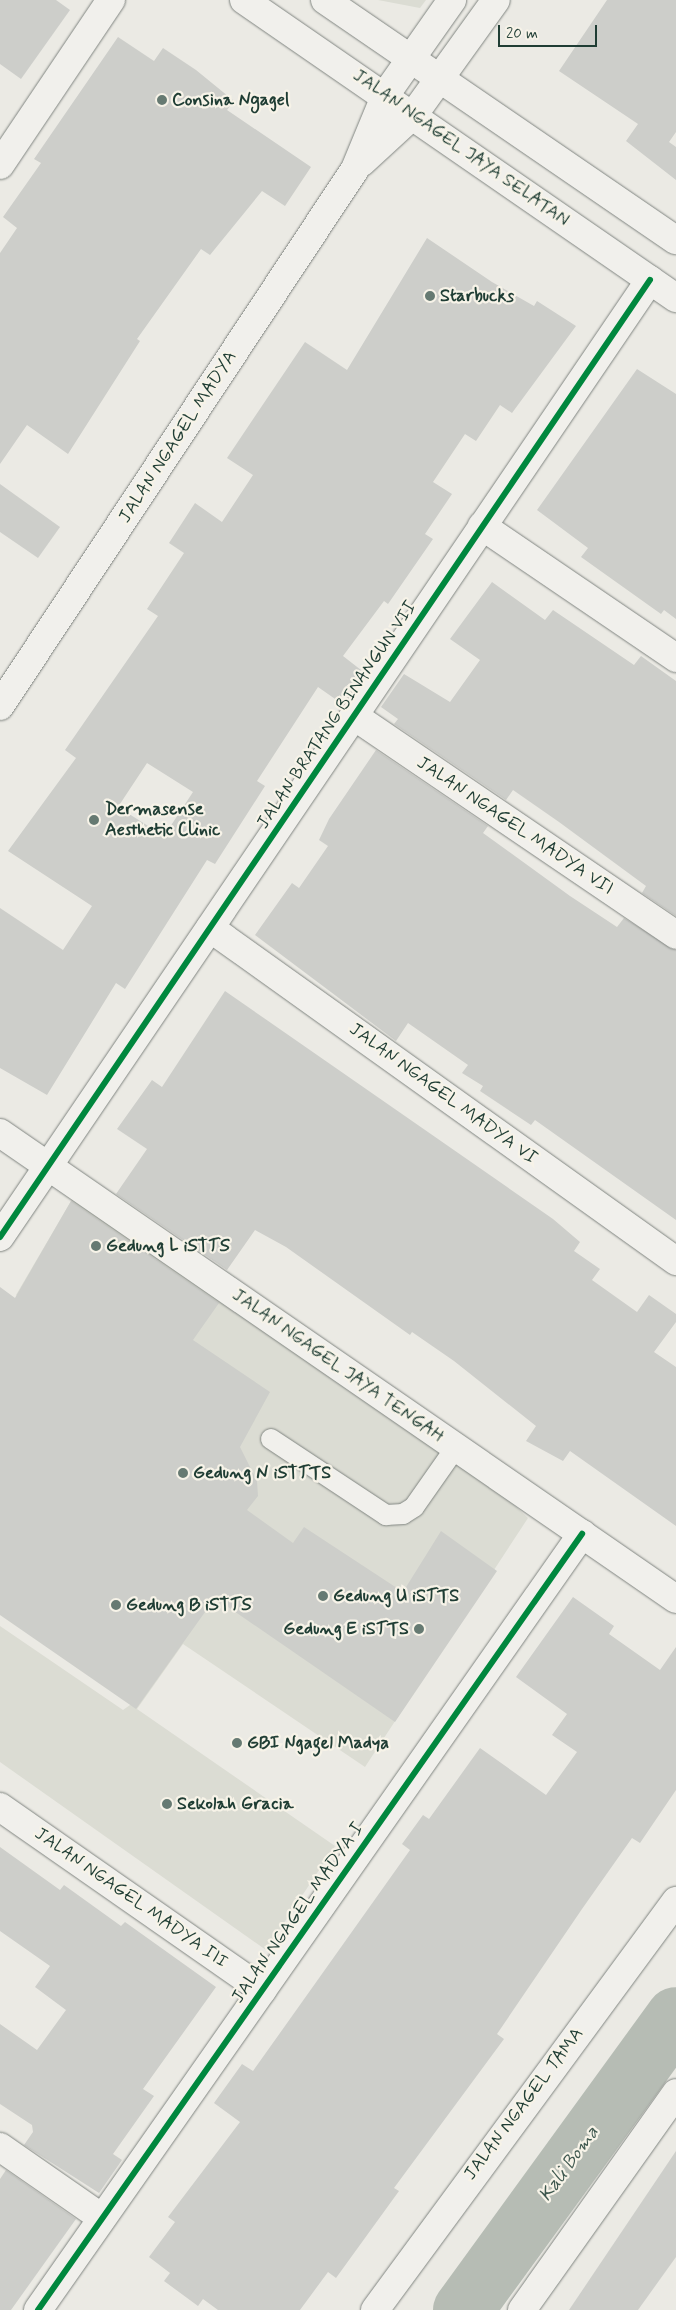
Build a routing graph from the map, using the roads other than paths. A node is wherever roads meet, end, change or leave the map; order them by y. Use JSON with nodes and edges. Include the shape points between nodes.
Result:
{"nodes":[{"id":1,"x":111,"y":0,"type":"edge"},
{"id":2,"x":244,"y":0,"type":"edge"},
{"id":3,"x":325,"y":0,"type":"edge"},
{"id":4,"x":452,"y":0,"type":"edge"},
{"id":5,"x":496,"y":0,"type":"edge"},
{"id":6,"x":412,"y":58,"type":"junction"},
{"id":7,"x":441,"y":78,"type":"junction"},
{"id":8,"x":386,"y":94,"type":"junction"},
{"id":9,"x":414,"y":114,"type":"junction"},
{"id":10,"x":0,"y":166,"type":"edge"},
{"id":11,"x":356,"y":169,"type":"junction"},
{"id":12,"x":674,"y":234,"type":"edge"},
{"id":13,"x":650,"y":280,"type":"junction"},
{"id":14,"x":676,"y":298,"type":"edge"},
{"id":15,"x":482,"y":526,"type":"junction"},
{"id":16,"x":676,"y":658,"type":"edge"},
{"id":17,"x":0,"y":706,"type":"edge"},
{"id":18,"x":354,"y":716,"type":"junction"},
{"id":19,"x":210,"y":928,"type":"junction"},
{"id":20,"x":676,"y":935,"type":"edge"},
{"id":21,"x":0,"y":1133,"type":"edge"},
{"id":22,"x":49,"y":1166,"type":"junction"},
{"id":23,"x":0,"y":1237,"type":"edge"},
{"id":24,"x":676,"y":1261,"type":"edge"},
{"id":25,"x":271,"y":1439,"type":"dead end"},
{"id":26,"x":456,"y":1447,"type":"junction"},
{"id":27,"x":582,"y":1534,"type":"junction"},
{"id":28,"x":676,"y":1599,"type":"edge"},
{"id":29,"x":0,"y":1806,"type":"edge"},
{"id":30,"x":676,"y":1901,"type":"edge"},
{"id":31,"x":262,"y":1990,"type":"junction"},
{"id":32,"x":676,"y":2093,"type":"edge"},
{"id":33,"x":0,"y":2147,"type":"edge"},
{"id":34,"x":102,"y":2218,"type":"junction"},
{"id":35,"x":38,"y":2310,"type":"edge"},
{"id":36,"x":375,"y":2310,"type":"edge"},
{"id":37,"x":522,"y":2310,"type":"edge"}],
"edges":[{"from":1,"to":10,"type":"street"},
{"from":2,"to":8,"type":"street","name":"JALAN NGAGEL JAYA SELATAN"},
{"from":3,"to":6,"type":"street"},
{"from":4,"to":6,"type":"street","name":"JALAN NGAGEL MADYA"},
{"from":5,"to":7,"type":"street","name":"JALAN NGAGEL MADYA"},
{"from":6,"to":7,"type":"street"},
{"from":6,"to":8,"type":"street","name":"JALAN NGAGEL MADYA"},
{"from":7,"to":9,"type":"street","name":"JALAN NGAGEL MADYA"},
{"from":7,"to":12,"type":"street"},
{"from":8,"to":9,"type":"street","name":"JALAN NGAGEL JAYA SELATAN"},
{"from":8,"to":11,"type":"street","name":"JALAN NGAGEL MADYA"},
{"from":9,"to":11,"type":"street","name":"JALAN NGAGEL MADYA"},
{"from":9,"to":13,"type":"street","name":"JALAN NGAGEL JAYA SELATAN"},
{"from":11,"to":17,"type":"street","name":"JALAN NGAGEL MADYA"},
{"from":13,"to":14,"type":"street","name":"JALAN NGAGEL JAYA SELATAN"},
{"from":13,"to":15,"type":"street","name":"JALAN BRATANG BINANGUN VII"},
{"from":15,"to":16,"type":"street"},
{"from":15,"to":18,"type":"street","name":"JALAN BRATANG BINANGUN VII"},
{"from":18,"to":19,"type":"street","name":"JALAN BRATANG BINANGUN VII"},
{"from":18,"to":20,"type":"street","name":"JALAN NGAGEL MADYA VII"},
{"from":19,"to":22,"type":"street","name":"JALAN BRATANG BINANGUN VII"},
{"from":19,"to":24,"type":"street","name":"JALAN NGAGEL MADYA VI"},
{"from":21,"to":22,"type":"street","name":"JALAN NGAGEL JAYA TENGAH"},
{"from":22,"to":23,"type":"street","name":"JALAN BRATANG BINANGUN VII"},
{"from":22,"to":26,"type":"street","name":"JALAN NGAGEL JAYA TENGAH"},
{"from":25,"to":26,"type":"lane","via":[[386,1515],[403,1514],[414,1507]]},
{"from":26,"to":27,"type":"street","name":"JALAN NGAGEL JAYA TENGAH"},
{"from":27,"to":28,"type":"street","name":"JALAN NGAGEL JAYA TENGAH"},
{"from":27,"to":31,"type":"street","name":"JALAN NGAGEL MADYA I"},
{"from":29,"to":31,"type":"street","name":"JALAN NGAGEL MADYA III"},
{"from":30,"to":36,"type":"street","name":"JALAN NGAGEL TAMA"},
{"from":31,"to":34,"type":"street","name":"JALAN NGAGEL MADYA I"},
{"from":32,"to":37,"type":"street"},
{"from":33,"to":34,"type":"street"},
{"from":34,"to":35,"type":"street","name":"JALAN NGAGEL MADYA I"}]}
